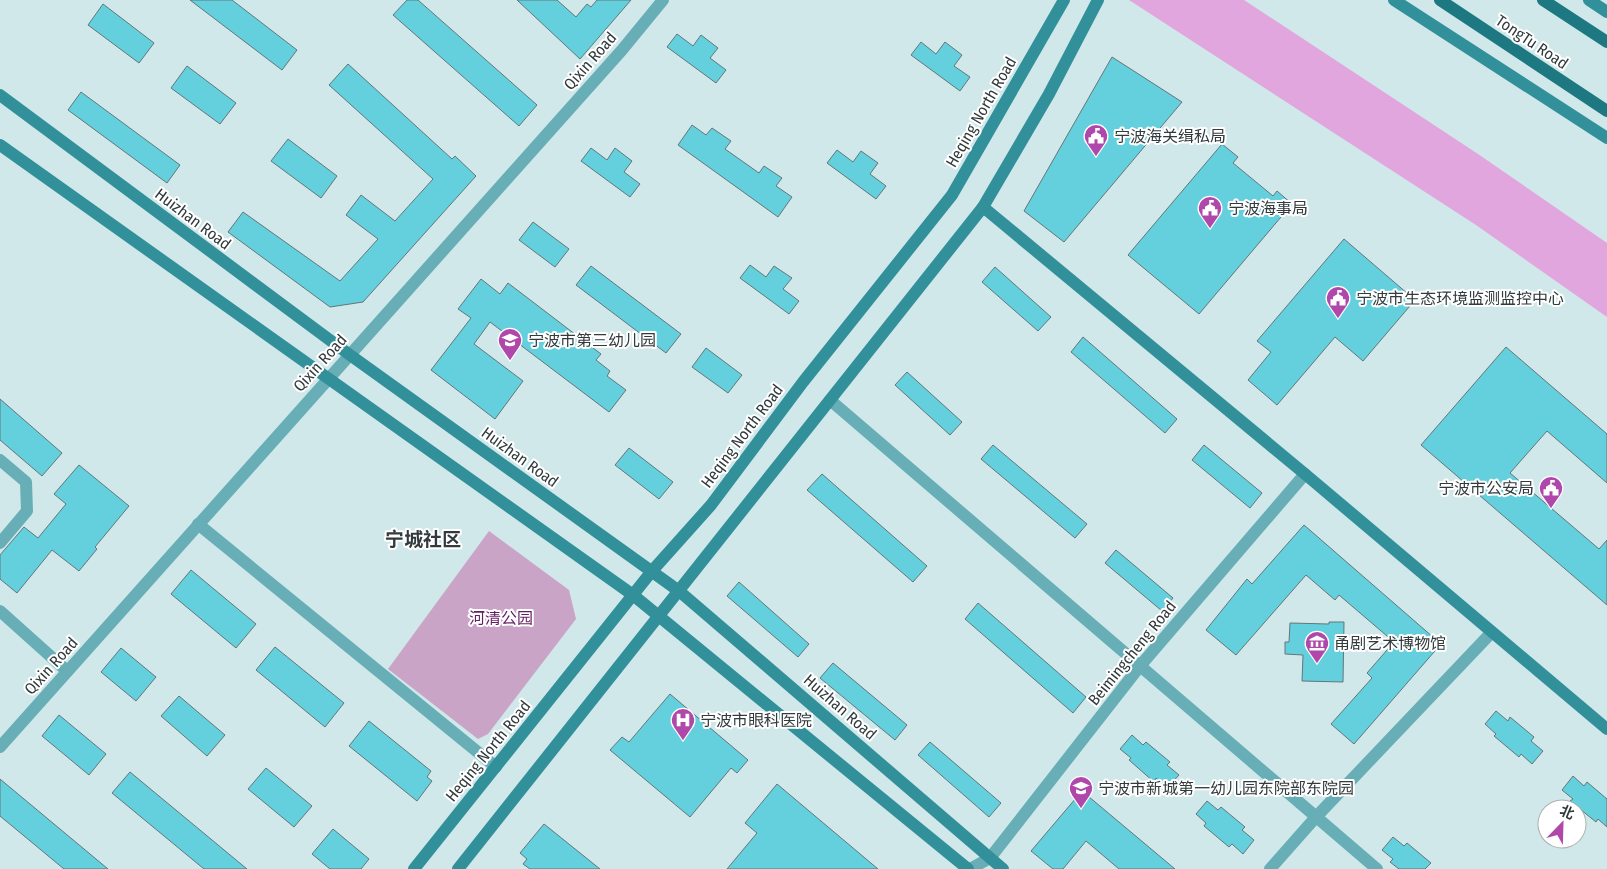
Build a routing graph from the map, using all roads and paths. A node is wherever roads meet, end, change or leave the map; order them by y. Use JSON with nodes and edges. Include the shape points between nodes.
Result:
{"nodes":[{"id":1,"x":663,"y":0,"type":"edge"},
{"id":2,"x":1064,"y":0,"type":"edge"},
{"id":3,"x":1098,"y":0,"type":"edge"},
{"id":4,"x":1394,"y":0,"type":"edge"},
{"id":5,"x":1440,"y":0,"type":"edge"},
{"id":6,"x":1543,"y":0,"type":"edge"},
{"id":7,"x":1589,"y":0,"type":"edge"},
{"id":8,"x":1607,"y":12,"type":"edge"},
{"id":9,"x":1607,"y":42,"type":"edge"},
{"id":10,"x":3,"y":97,"type":"edge"},
{"id":11,"x":1607,"y":111,"type":"edge"},
{"id":12,"x":1607,"y":138,"type":"edge"},
{"id":13,"x":0,"y":145,"type":"edge"},
{"id":14,"x":982,"y":207,"type":"junction"},
{"id":15,"x":350,"y":355,"type":"junction"},
{"id":16,"x":329,"y":378,"type":"junction"},
{"id":17,"x":830,"y":400,"type":"junction"},
{"id":18,"x":0,"y":460,"type":"edge"},
{"id":19,"x":1305,"y":474,"type":"junction"},
{"id":20,"x":198,"y":524,"type":"junction"},
{"id":21,"x":0,"y":543,"type":"edge"},
{"id":22,"x":652,"y":571,"type":"junction"},
{"id":23,"x":679,"y":591,"type":"junction"},
{"id":24,"x":633,"y":595,"type":"junction"},
{"id":25,"x":0,"y":611,"type":"edge"},
{"id":26,"x":659,"y":616,"type":"junction"},
{"id":27,"x":1492,"y":632,"type":"junction"},
{"id":28,"x":1140,"y":666,"type":"junction"},
{"id":29,"x":67,"y":671,"type":"junction"},
{"id":30,"x":1607,"y":729,"type":"edge"},
{"id":31,"x":0,"y":747,"type":"edge"},
{"id":32,"x":496,"y":767,"type":"junction"},
{"id":33,"x":1316,"y":817,"type":"junction"},
{"id":34,"x":990,"y":864,"type":"edge"},
{"id":35,"x":414,"y":869,"type":"edge"},
{"id":36,"x":458,"y":869,"type":"edge"},
{"id":37,"x":969,"y":869,"type":"edge"},
{"id":38,"x":1003,"y":869,"type":"edge"},
{"id":39,"x":1270,"y":869,"type":"edge"},
{"id":40,"x":1377,"y":869,"type":"edge"}],
"edges":[{"from":1,"to":15,"type":"street","name":"Qixin Road"},
{"from":2,"to":22,"type":"street","name":"Heqing North Road","via":[[952,194],[803,382],[711,505]]},
{"from":3,"to":14,"type":"street","via":[[1049,94]]},
{"from":4,"to":12,"type":"street"},
{"from":5,"to":11,"type":"main road","name":"TongTu Road"},
{"from":6,"to":9,"type":"main road"},
{"from":7,"to":8,"type":"street"},
{"from":10,"to":15,"type":"street","name":"Huizhan Road"},
{"from":13,"to":16,"type":"street"},
{"from":14,"to":17,"type":"street"},
{"from":14,"to":19,"type":"street"},
{"from":15,"to":16,"type":"street","name":"Qixin Road"},
{"from":15,"to":22,"type":"street","name":"Huizhan Road"},
{"from":16,"to":20,"type":"street","name":"Qixin Road"},
{"from":16,"to":24,"type":"street"},
{"from":17,"to":23,"type":"street"},
{"from":17,"to":28,"type":"street"},
{"from":18,"to":21,"type":"street","via":[[26,482],[27,511]]},
{"from":19,"to":27,"type":"street"},
{"from":19,"to":28,"type":"street","name":"Beimingcheng Road"},
{"from":20,"to":29,"type":"street","name":"Qixin Road"},
{"from":20,"to":32,"type":"street"},
{"from":22,"to":23,"type":"street","name":"Huizhan Road"},
{"from":22,"to":24,"type":"street","name":"Heqing North Road"},
{"from":23,"to":26,"type":"street"},
{"from":23,"to":34,"type":"street","name":"Huizhan Road"},
{"from":24,"to":26,"type":"street"},
{"from":24,"to":32,"type":"street","name":"Heqing North Road"},
{"from":25,"to":29,"type":"street"},
{"from":26,"to":36,"type":"street"},
{"from":26,"to":37,"type":"street"},
{"from":27,"to":30,"type":"street"},
{"from":27,"to":33,"type":"street"},
{"from":28,"to":33,"type":"street"},
{"from":28,"to":34,"type":"street","name":"Beimingcheng Road"},
{"from":29,"to":31,"type":"street","name":"Qixin Road"},
{"from":32,"to":35,"type":"street","name":"Heqing North Road"},
{"from":33,"to":39,"type":"street"},
{"from":33,"to":40,"type":"street"},
{"from":34,"to":37,"type":"street","name":"Beimingcheng Road"},
{"from":34,"to":38,"type":"street","name":"Huizhan Road"}]}
